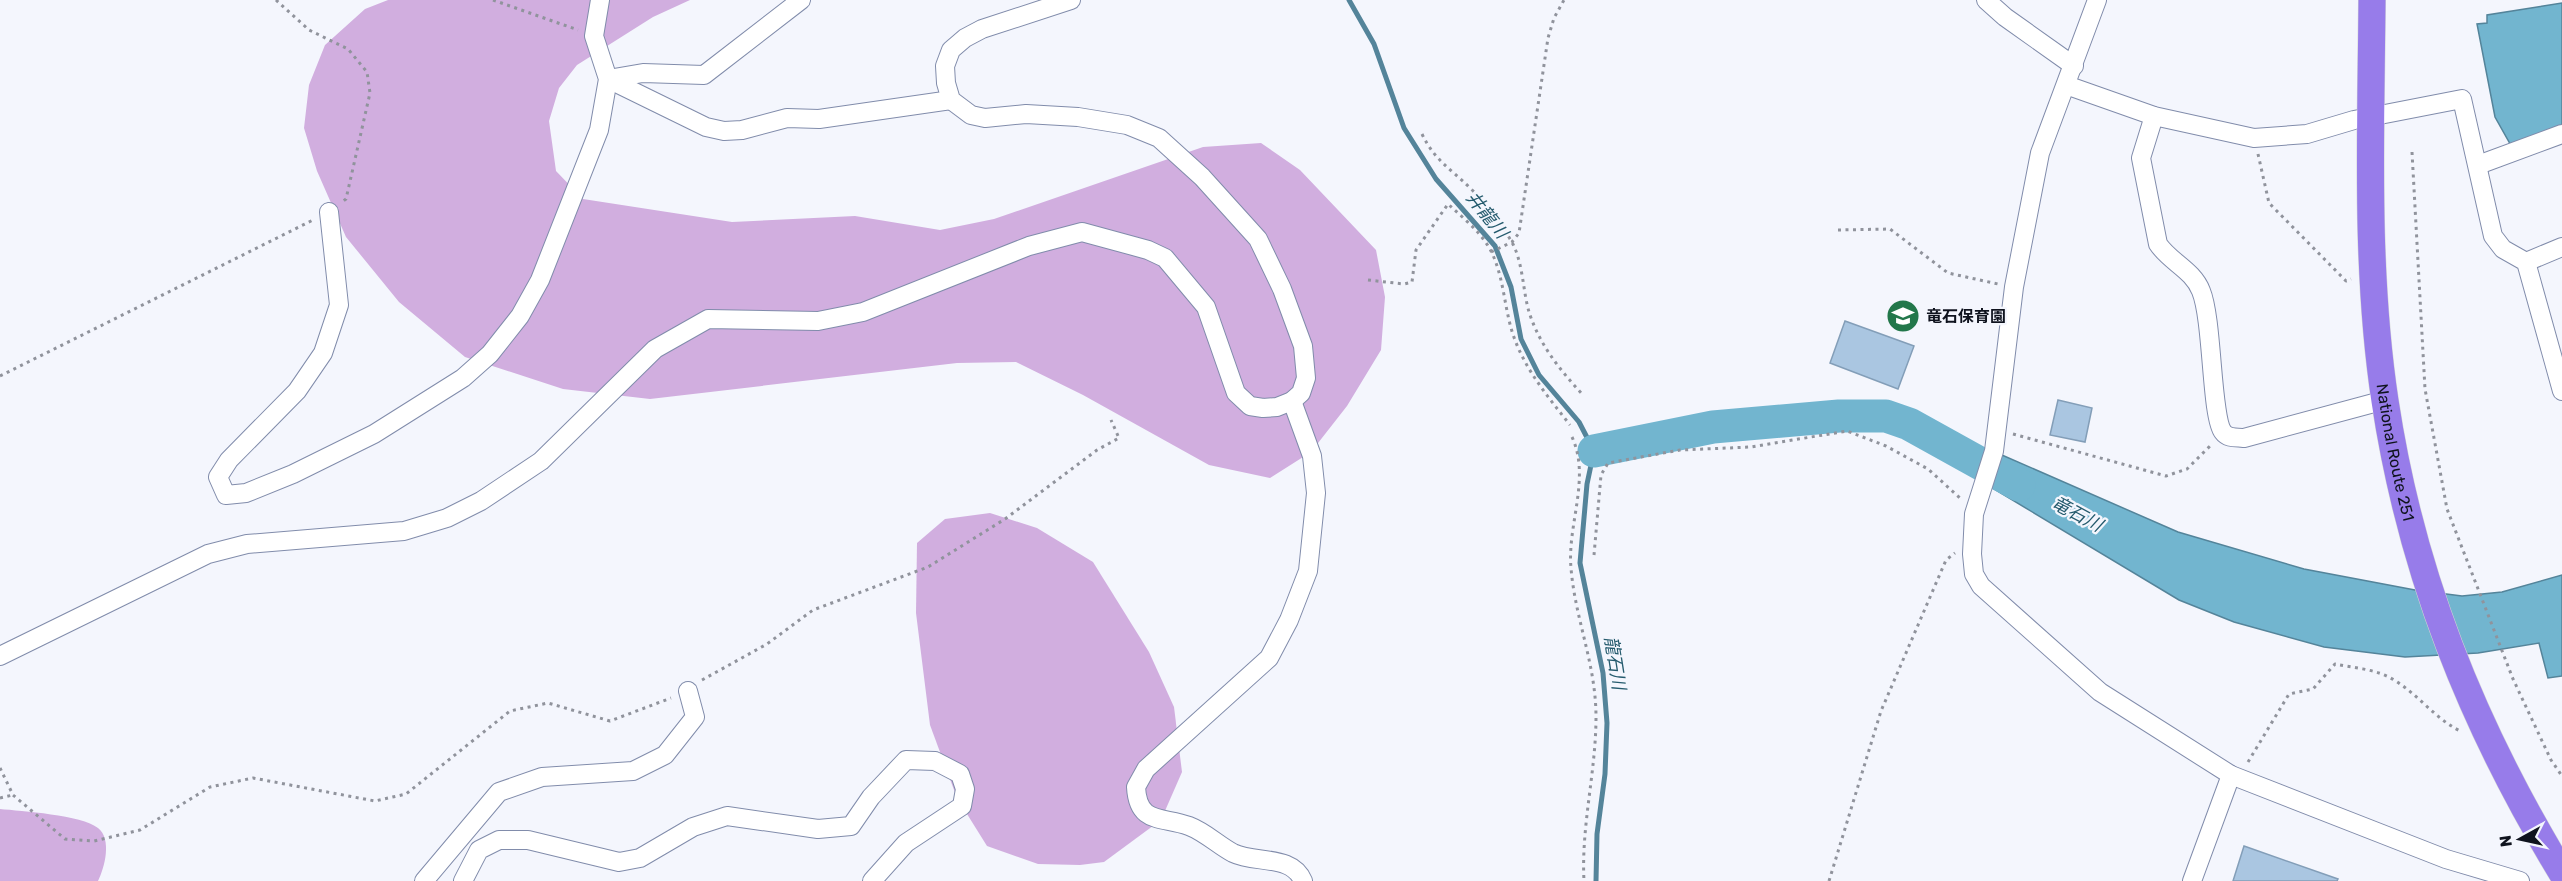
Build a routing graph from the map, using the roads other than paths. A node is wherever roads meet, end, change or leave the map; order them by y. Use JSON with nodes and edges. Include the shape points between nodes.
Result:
{"nodes":[{"id":1,"x":600,"y":0,"type":"edge"},
{"id":2,"x":801,"y":0,"type":"edge"},
{"id":3,"x":1071,"y":0,"type":"edge"},
{"id":4,"x":1986,"y":0,"type":"edge"},
{"id":5,"x":2097,"y":0,"type":"edge"},
{"id":6,"x":2372,"y":0,"type":"edge"},
{"id":7,"x":2074,"y":66,"type":"junction"},
{"id":8,"x":608,"y":79,"type":"junction"},
{"id":9,"x":2066,"y":86,"type":"junction"},
{"id":10,"x":951,"y":100,"type":"junction"},
{"id":11,"x":2154,"y":116,"type":"junction"},
{"id":12,"x":2371,"y":118,"type":"junction"},
{"id":13,"x":2562,"y":134,"type":"edge"},
{"id":14,"x":2478,"y":165,"type":"junction"},
{"id":15,"x":329,"y":212,"type":"road end"},
{"id":16,"x":2562,"y":248,"type":"edge"},
{"id":17,"x":2526,"y":262,"type":"junction"},
{"id":18,"x":2562,"y":391,"type":"edge"},
{"id":19,"x":2385,"y":400,"type":"junction"},
{"id":20,"x":1292,"y":401,"type":"junction"},
{"id":21,"x":0,"y":656,"type":"edge"},
{"id":22,"x":688,"y":691,"type":"road end"},
{"id":23,"x":2235,"y":776,"type":"junction"},
{"id":24,"x":2562,"y":873,"type":"edge"},
{"id":25,"x":424,"y":881,"type":"edge"},
{"id":26,"x":463,"y":881,"type":"edge"},
{"id":27,"x":872,"y":881,"type":"edge"},
{"id":28,"x":1303,"y":881,"type":"edge"},
{"id":29,"x":2192,"y":881,"type":"edge"},
{"id":30,"x":2520,"y":881,"type":"edge"}],
"edges":[{"from":1,"to":8,"type":"street","via":[[594,36]]},
{"from":2,"to":8,"type":"street","via":[[704,75],[644,73]]},
{"from":3,"to":10,"type":"street","via":[[965,38],[951,50],[945,66]]},
{"from":4,"to":7,"type":"street"},
{"from":5,"to":7,"type":"street"},
{"from":6,"to":12,"type":"highway","name":"National Route 251"},
{"from":7,"to":9,"type":"street"},
{"from":8,"to":10,"type":"street","via":[[706,127],[724,131],[787,118],[819,119]]},
{"from":8,"to":15,"type":"street","via":[[599,130],[540,280],[520,316],[490,354],[463,378],[375,434],[293,474],[246,493],[226,495],[218,477],[297,391],[323,353],[339,305]]},
{"from":9,"to":11,"type":"street"},
{"from":9,"to":23,"type":"street","via":[[2040,153],[2014,287],[1994,451],[1976,507],[1974,574],[1981,586],[2100,692]]},
{"from":10,"to":20,"type":"street","via":[[971,115],[1078,117],[1127,125],[1159,138],[1202,177],[1258,239],[1303,346],[1306,378],[1301,393]]},
{"from":11,"to":12,"type":"street","via":[[2254,138],[2307,134]]},
{"from":11,"to":19,"type":"street","via":[[2141,158],[2158,244],[2165,255],[2195,279],[2202,294],[2218,421],[2223,433],[2244,438]]},
{"from":12,"to":14,"type":"street","via":[[2462,99]]},
{"from":12,"to":19,"type":"highway","name":"National Route 251","via":[[2373,270]]},
{"from":13,"to":14,"type":"street"},
{"from":14,"to":17,"type":"street","via":[[2493,236],[2503,249]]},
{"from":16,"to":17,"type":"street"},
{"from":17,"to":18,"type":"street"},
{"from":19,"to":24,"type":"highway","name":"National Route 251","via":[[2409,520],[2456,667],[2483,730]]},
{"from":20,"to":21,"type":"street","via":[[1263,408],[1250,406],[1236,393],[1206,307],[1165,258],[1082,232],[1029,246],[863,312],[818,321],[708,318],[655,349],[541,461],[481,501],[447,518],[404,531],[248,544],[208,554]]},
{"from":20,"to":28,"type":"street","via":[[1312,456],[1316,493],[1308,571],[1289,620],[1269,658],[1146,769],[1136,787],[1140,806],[1155,819],[1187,825],[1250,859],[1286,864]]},
{"from":22,"to":25,"type":"street","via":[[695,717],[665,755],[633,771],[542,777],[499,792]]},
{"from":23,"to":29,"type":"street"},
{"from":23,"to":30,"type":"street","via":[[2446,860]]},
{"from":26,"to":27,"type":"street","via":[[479,850],[499,840],[528,840],[619,862],[640,858],[693,827],[727,816],[818,830],[851,826],[871,797],[906,760],[935,761],[960,774],[964,789],[962,806],[906,843]]}]}
